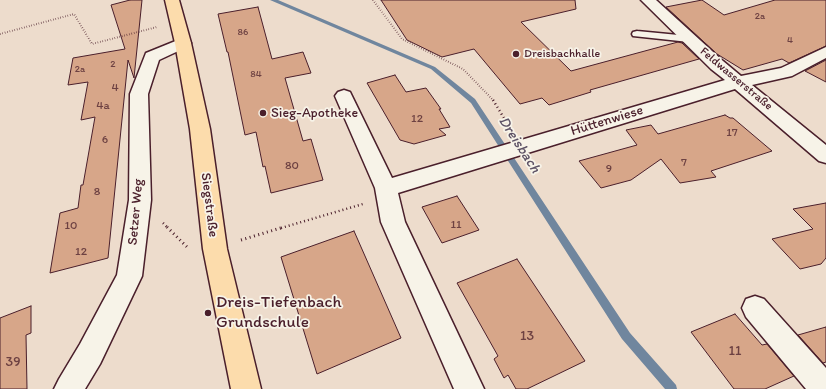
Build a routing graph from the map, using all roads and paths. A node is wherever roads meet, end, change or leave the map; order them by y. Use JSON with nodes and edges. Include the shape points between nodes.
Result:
{"nodes":[{"id":1,"x":172,"y":0,"type":"edge"},
{"id":2,"x":178,"y":0,"type":"edge"},
{"id":3,"x":373,"y":0,"type":"edge"},
{"id":4,"x":648,"y":0,"type":"edge"},
{"id":5,"x":181,"y":32,"type":"junction"},
{"id":6,"x":0,"y":34,"type":"edge"},
{"id":7,"x":637,"y":34,"type":"dead end"},
{"id":8,"x":688,"y":39,"type":"junction"},
{"id":9,"x":826,"y":52,"type":"edge"},
{"id":10,"x":738,"y":82,"type":"junction"},
{"id":11,"x":344,"y":96,"type":"dead end"},
{"id":12,"x":521,"y":147,"type":"junction"},
{"id":13,"x":826,"y":156,"type":"edge"},
{"id":14,"x":386,"y":188,"type":"junction"},
{"id":15,"x":140,"y":200,"type":"junction"},
{"id":16,"x":215,"y":249,"type":"junction"},
{"id":17,"x":755,"y":308,"type":"dead end"},
{"id":18,"x":68,"y":389,"type":"edge"},
{"id":19,"x":246,"y":389,"type":"edge"},
{"id":20,"x":469,"y":389,"type":"edge"},
{"id":21,"x":825,"y":389,"type":"edge"}],
"edges":[{"from":1,"to":5,"type":"main road","name":"Siegstraße"},
{"from":2,"to":5,"type":"main road","name":"Siegstraße"},
{"from":3,"to":12,"type":"path","via":[[402,39],[463,69],[495,102]]},
{"from":4,"to":8,"type":"street","name":"Feldwasserstraße"},
{"from":5,"to":6,"type":"path","via":[[92,44],[74,14]]},
{"from":5,"to":15,"type":"street","name":"Setzer Weg","via":[[152,57],[139,94]]},
{"from":5,"to":16,"type":"main road","name":"Siegstraße","via":[[200,128]]},
{"from":7,"to":8,"type":"lane"},
{"from":8,"to":10,"type":"street","name":"Feldwasserstraße"},
{"from":9,"to":10,"type":"street","name":"Hüttenwiese","via":[[786,72]]},
{"from":10,"to":12,"type":"street","name":"Hüttenwiese"},
{"from":10,"to":13,"type":"street","name":"Feldwasserstraße"},
{"from":11,"to":14,"type":"street"},
{"from":12,"to":14,"type":"street","name":"Hüttenwiese"},
{"from":14,"to":16,"type":"path","via":[[366,203]]},
{"from":14,"to":20,"type":"street","via":[[393,222]]},
{"from":15,"to":16,"type":"path","via":[[194,254]]},
{"from":15,"to":18,"type":"street","name":"Setzer Weg","via":[[129,276],[90,354]]},
{"from":16,"to":19,"type":"main road","name":"Siegstraße"},
{"from":17,"to":21,"type":"street"}]}
